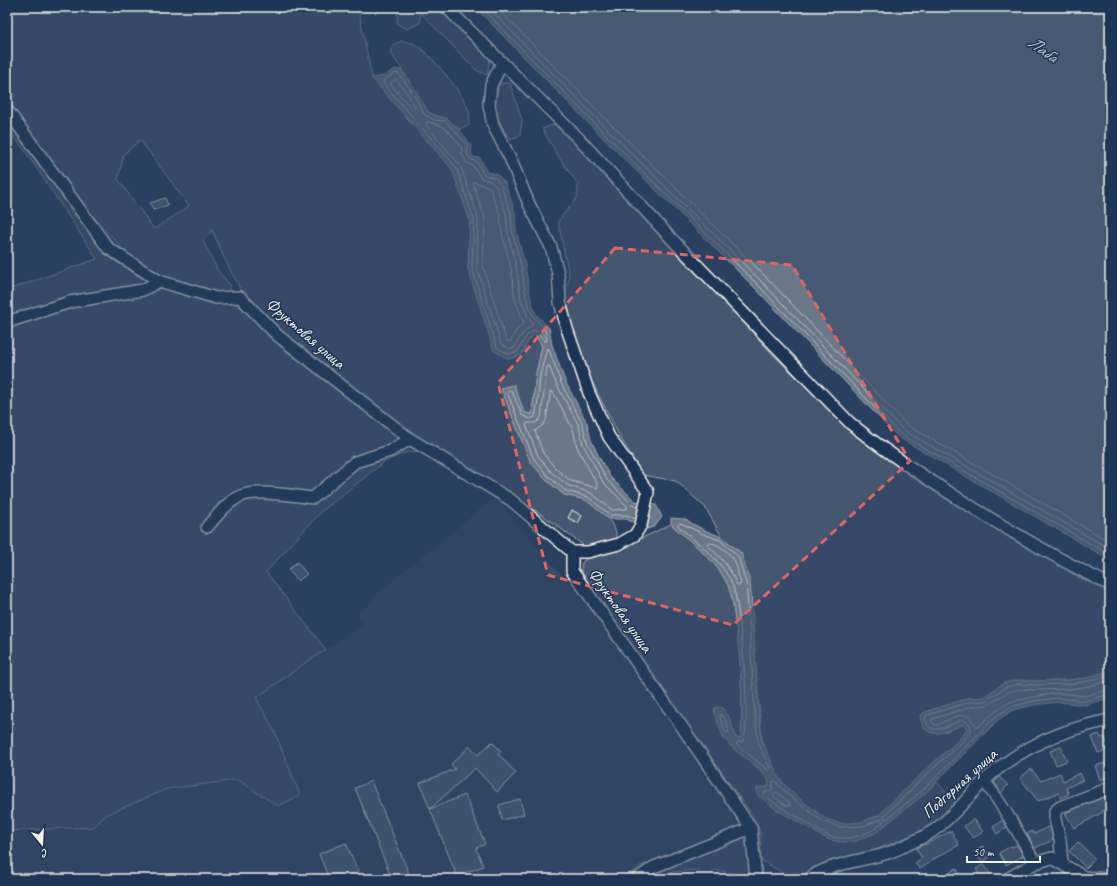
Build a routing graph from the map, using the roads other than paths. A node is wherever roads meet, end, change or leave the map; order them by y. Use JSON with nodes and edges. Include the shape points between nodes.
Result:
{"nodes":[{"id":1,"x":446,"y":7,"type":"edge"},
{"id":2,"x":502,"y":63,"type":"junction"},
{"id":3,"x":7,"y":110,"type":"edge"},
{"id":4,"x":159,"y":282,"type":"junction"},
{"id":5,"x":7,"y":322,"type":"edge"},
{"id":6,"x":410,"y":439,"type":"junction"},
{"id":7,"x":206,"y":527,"type":"dead end"},
{"id":8,"x":572,"y":552,"type":"junction"},
{"id":9,"x":1110,"y":585,"type":"edge"},
{"id":10,"x":1110,"y":720,"type":"edge"},
{"id":11,"x":984,"y":781,"type":"junction"},
{"id":12,"x":1110,"y":788,"type":"edge"},
{"id":13,"x":751,"y":828,"type":"junction"},
{"id":14,"x":1035,"y":863,"type":"junction"},
{"id":15,"x":1062,"y":863,"type":"junction"},
{"id":16,"x":637,"y":879,"type":"edge"},
{"id":17,"x":756,"y":879,"type":"edge"},
{"id":18,"x":809,"y":879,"type":"edge"},
{"id":19,"x":1007,"y":879,"type":"edge"},
{"id":20,"x":1107,"y":879,"type":"edge"}],
"edges":[{"from":1,"to":2,"type":"street"},
{"from":2,"to":8,"type":"street","via":[[491,85],[489,105],[493,125],[551,247],[558,273],[560,302],[589,393],[609,436],[648,492],[635,535],[619,544],[588,552]]},
{"from":2,"to":9,"type":"street","via":[[579,139],[850,423],[919,474],[991,519]]},
{"from":3,"to":4,"type":"street","name":"Фруктовая улица","via":[[108,248]]},
{"from":4,"to":5,"type":"street","via":[[144,290],[70,302]]},
{"from":4,"to":6,"type":"street","name":"Фруктовая улица","via":[[216,298],[240,297],[277,335]]},
{"from":6,"to":7,"type":"street","via":[[390,451],[355,462],[312,498],[262,493],[242,495],[229,503]]},
{"from":6,"to":8,"type":"street","name":"Фруктовая улица","via":[[511,500]]},
{"from":8,"to":13,"type":"street","name":"Фруктовая улица","via":[[572,570]]},
{"from":10,"to":11,"type":"street","name":"Подгорная улица","via":[[1052,736],[1028,747]]},
{"from":11,"to":14,"type":"street"},
{"from":11,"to":18,"type":"street","name":"Подгорная улица","via":[[933,831],[882,855],[841,865],[813,875]]},
{"from":12,"to":15,"type":"street","via":[[1055,811]]},
{"from":13,"to":16,"type":"street","via":[[654,867]]},
{"from":13,"to":17,"type":"street","name":"Фруктовая улица"},
{"from":14,"to":15,"type":"street","via":[[1052,858]]},
{"from":14,"to":19,"type":"street"},
{"from":15,"to":20,"type":"street","via":[[1084,878]]}]}
